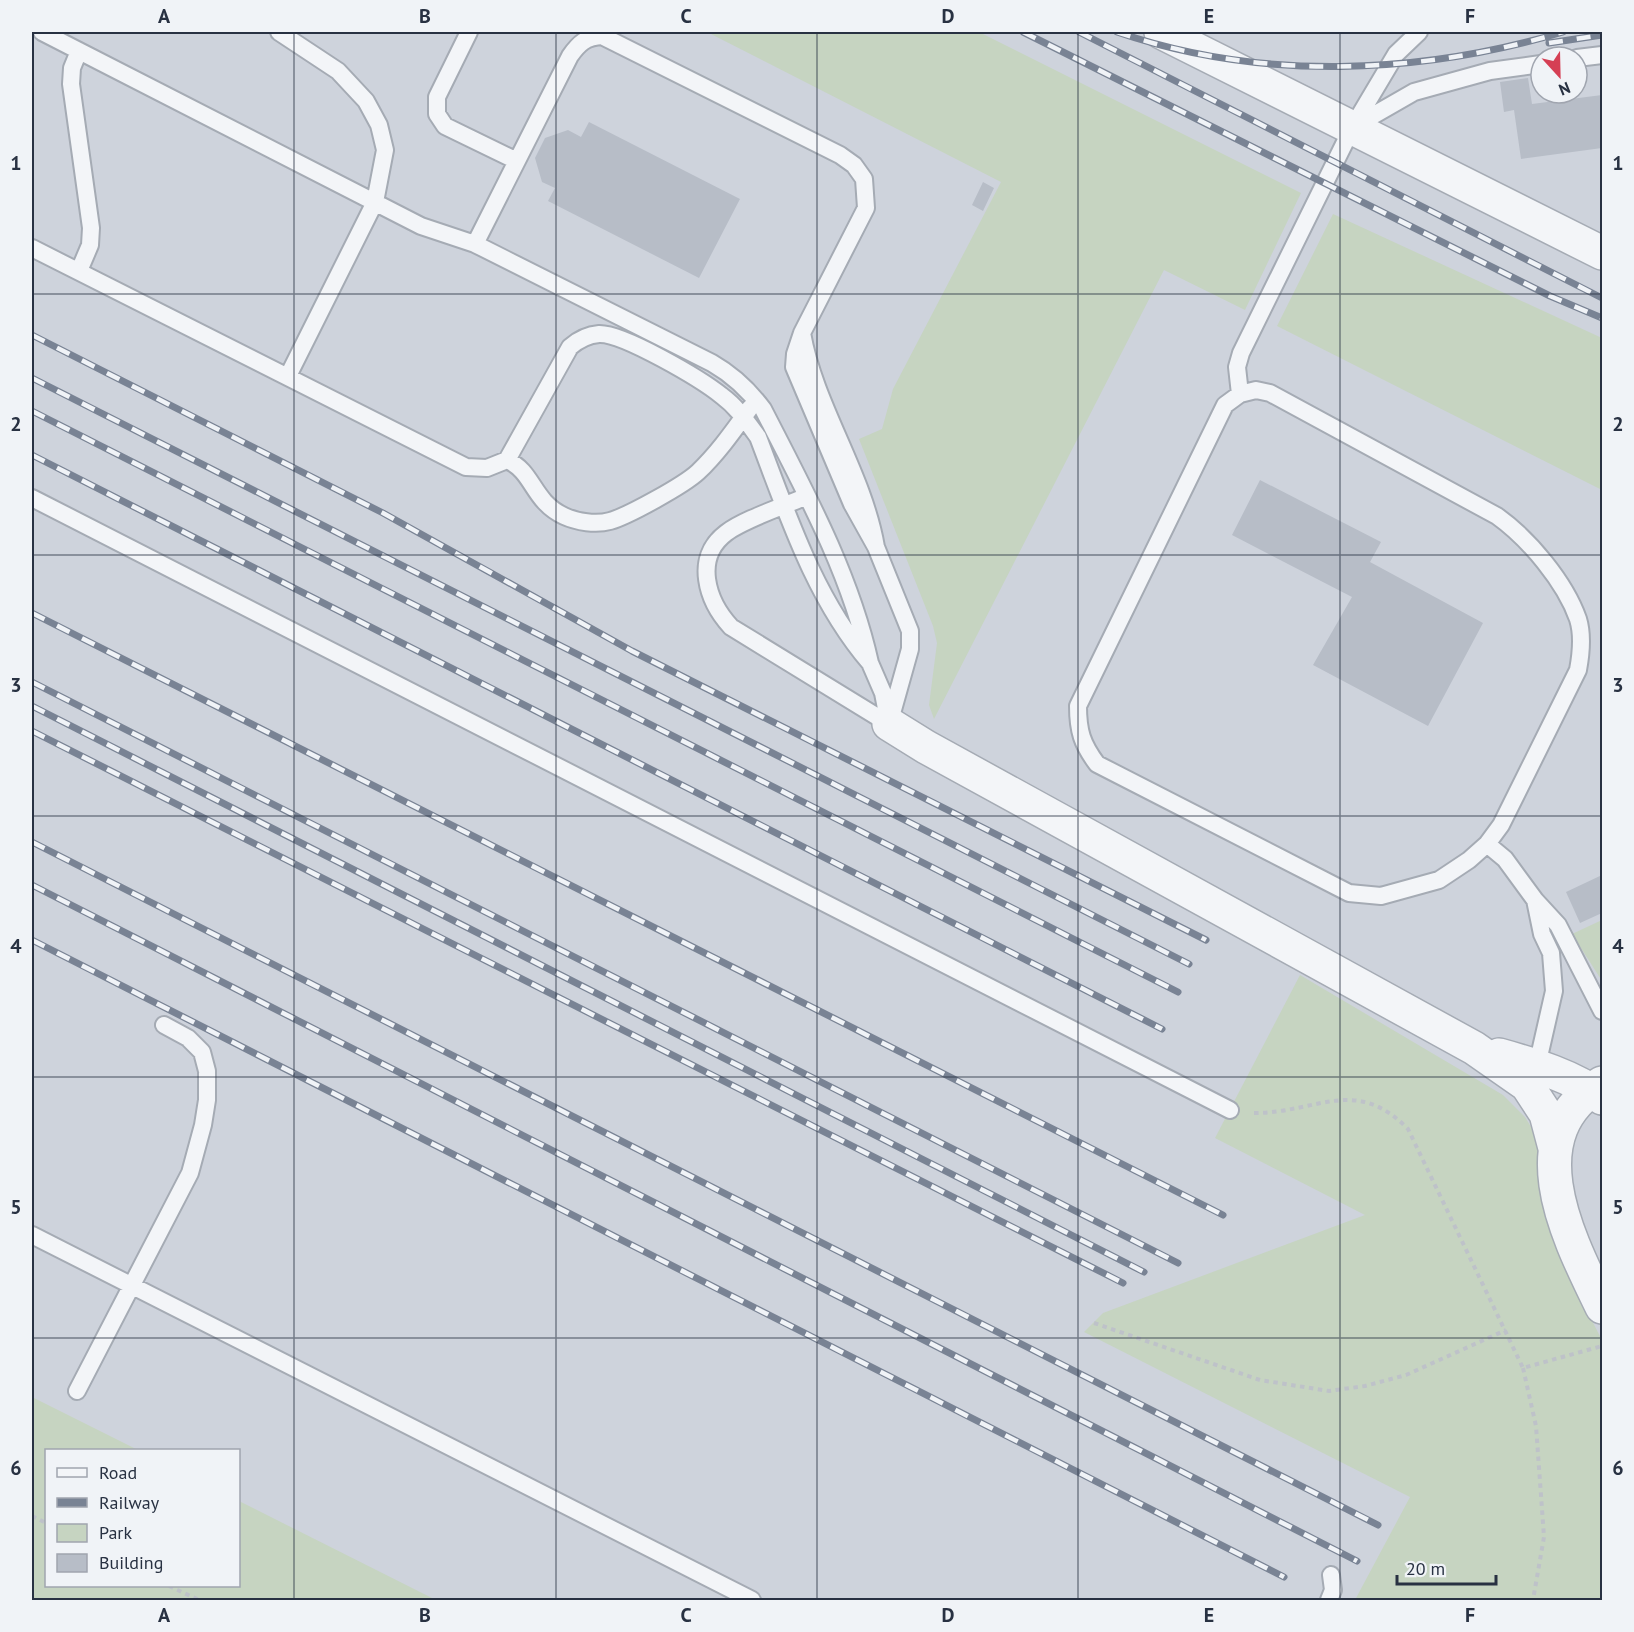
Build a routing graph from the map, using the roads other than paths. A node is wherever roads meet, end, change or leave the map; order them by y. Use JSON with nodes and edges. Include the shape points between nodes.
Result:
{"nodes":[{"id":1,"x":42,"y":32,"type":"edge"},
{"id":2,"x":279,"y":32,"type":"edge"},
{"id":3,"x":469,"y":32,"type":"edge"},
{"id":4,"x":1161,"y":32,"type":"edge"},
{"id":5,"x":1419,"y":32,"type":"edge"},
{"id":6,"x":79,"y":51,"type":"junction"},
{"id":7,"x":1529,"y":66,"type":"edge"},
{"id":8,"x":1352,"y":128,"type":"junction"},
{"id":9,"x":517,"y":161,"type":"junction"},
{"id":10,"x":375,"y":202,"type":"junction"},
{"id":11,"x":475,"y":244,"type":"junction"},
{"id":12,"x":32,"y":248,"type":"edge"},
{"id":13,"x":1602,"y":253,"type":"edge"},
{"id":14,"x":78,"y":272,"type":"junction"},
{"id":15,"x":288,"y":376,"type":"junction"},
{"id":16,"x":1240,"y":394,"type":"junction"},
{"id":17,"x":756,"y":400,"type":"junction"},
{"id":18,"x":744,"y":416,"type":"junction"},
{"id":19,"x":507,"y":460,"type":"junction"},
{"id":20,"x":807,"y":496,"type":"junction"},
{"id":21,"x":32,"y":498,"type":"edge"},
{"id":22,"x":784,"y":506,"type":"junction"},
{"id":23,"x":870,"y":663,"type":"junction"},
{"id":24,"x":889,"y":724,"type":"junction"},
{"id":25,"x":1487,"y":844,"type":"junction"},
{"id":26,"x":1535,"y":900,"type":"junction"},
{"id":27,"x":1602,"y":1011,"type":"edge"},
{"id":28,"x":164,"y":1025,"type":"dead end"},
{"id":29,"x":1536,"y":1081,"type":"junction"},
{"id":30,"x":1599,"y":1090,"type":"edge"},
{"id":31,"x":1230,"y":1110,"type":"road end"},
{"id":32,"x":1555,"y":1148,"type":"junction"},
{"id":33,"x":32,"y":1235,"type":"edge"},
{"id":34,"x":132,"y":1286,"type":"junction"},
{"id":35,"x":1602,"y":1307,"type":"edge"},
{"id":36,"x":77,"y":1391,"type":"dead end"},
{"id":37,"x":1331,"y":1575,"type":"dead end"},
{"id":38,"x":752,"y":1600,"type":"edge"},
{"id":39,"x":1329,"y":1600,"type":"edge"}],
"edges":[{"from":1,"to":6,"type":"lane"},
{"from":2,"to":10,"type":"lane","via":[[338,71],[366,101],[379,125],[385,150]]},
{"from":3,"to":9,"type":"lane","via":[[436,97],[437,114],[445,126]]},
{"from":4,"to":8,"type":"street"},
{"from":5,"to":8,"type":"lane","via":[[1396,54]]},
{"from":6,"to":10,"type":"lane"},
{"from":6,"to":14,"type":"lane","via":[[71,84],[91,228],[90,245]]},
{"from":7,"to":8,"type":"lane","via":[[1490,71],[1414,92]]},
{"from":8,"to":13,"type":"street"},
{"from":8,"to":16,"type":"lane","via":[[1241,353],[1237,368]]},
{"from":9,"to":11,"type":"lane"},
{"from":9,"to":24,"type":"lane","via":[[570,56],[590,37],[602,36],[840,155],[864,179],[866,208],[795,354],[797,378],[862,526],[876,547],[910,631],[910,649]]},
{"from":10,"to":11,"type":"lane","via":[[421,226]]},
{"from":10,"to":15,"type":"lane"},
{"from":11,"to":17,"type":"lane","via":[[732,374]]},
{"from":12,"to":14,"type":"lane"},
{"from":14,"to":15,"type":"lane"},
{"from":15,"to":19,"type":"lane","via":[[466,467],[487,468]]},
{"from":16,"to":25,"type":"lane","via":[[1256,390],[1270,393],[1497,516],[1522,534],[1563,590],[1578,620],[1582,652],[1578,670],[1501,825]]},
{"from":16,"to":25,"type":"lane","via":[[1225,405],[1078,706],[1083,746],[1097,764],[1349,893],[1381,896],[1439,880]]},
{"from":17,"to":18,"type":"lane"},
{"from":17,"to":20,"type":"lane"},
{"from":18,"to":19,"type":"lane","via":[[697,473],[677,488],[610,521],[589,523],[566,518],[547,506],[518,465]]},
{"from":18,"to":19,"type":"lane","via":[[697,378],[616,337],[598,334],[581,338],[570,347]]},
{"from":18,"to":22,"type":"lane","via":[[758,437]]},
{"from":20,"to":22,"type":"lane"},
{"from":20,"to":23,"type":"lane","via":[[850,592]]},
{"from":21,"to":31,"type":"lane"},
{"from":22,"to":23,"type":"lane","via":[[826,602],[846,635]]},
{"from":22,"to":24,"type":"lane","via":[[728,531],[716,542],[708,558],[709,594],[731,627]]},
{"from":23,"to":24,"type":"lane","via":[[883,693]]},
{"from":24,"to":29,"type":"street","via":[[1474,1048],[1527,1085]]},
{"from":25,"to":26,"type":"lane","via":[[1505,859]]},
{"from":26,"to":27,"type":"lane","via":[[1558,925]]},
{"from":26,"to":29,"type":"lane","via":[[1554,969],[1554,991]]},
{"from":28,"to":34,"type":"lane","via":[[188,1038],[202,1052],[207,1071],[207,1100],[190,1173]]},
{"from":29,"to":30,"type":"street"},
{"from":29,"to":32,"type":"street"},
{"from":30,"to":32,"type":"street","via":[[1572,1111]]},
{"from":32,"to":35,"type":"street","via":[[1553,1177],[1560,1209]]},
{"from":33,"to":34,"type":"lane"},
{"from":34,"to":36,"type":"lane"},
{"from":34,"to":38,"type":"lane"},
{"from":37,"to":39,"type":"lane","via":[[1333,1590]]}]}
